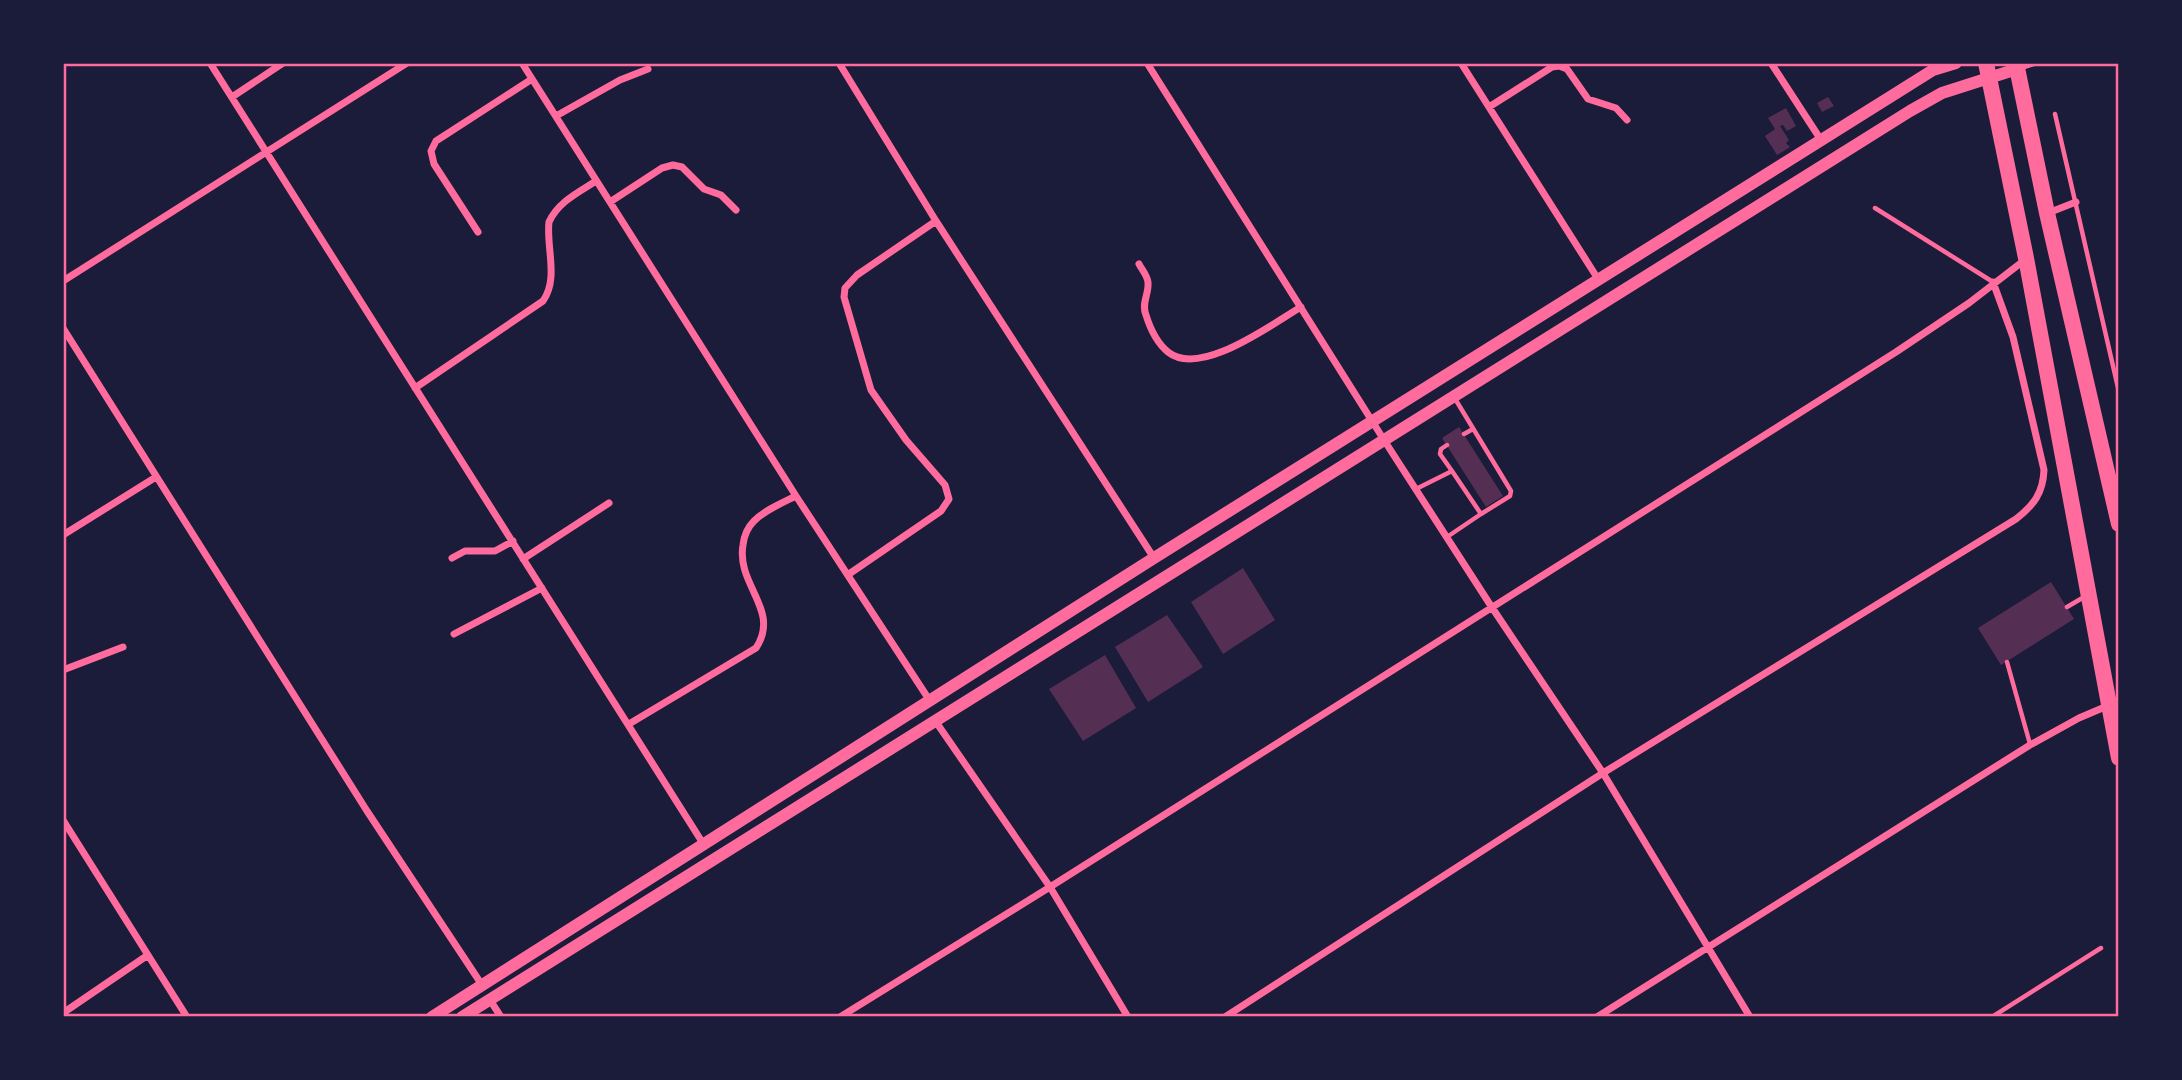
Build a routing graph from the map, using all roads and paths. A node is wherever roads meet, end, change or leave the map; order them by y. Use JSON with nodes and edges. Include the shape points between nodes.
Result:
{"nodes":[{"id":1,"x":210,"y":63,"type":"edge"},
{"id":2,"x":283,"y":63,"type":"edge"},
{"id":3,"x":407,"y":63,"type":"edge"},
{"id":4,"x":522,"y":63,"type":"edge"},
{"id":5,"x":839,"y":63,"type":"edge"},
{"id":6,"x":1147,"y":63,"type":"edge"},
{"id":7,"x":1461,"y":63,"type":"edge"},
{"id":8,"x":1771,"y":63,"type":"edge"},
{"id":9,"x":1956,"y":63,"type":"edge"},
{"id":10,"x":2037,"y":63,"type":"edge"},
{"id":11,"x":2017,"y":66,"type":"edge"},
{"id":12,"x":648,"y":69,"type":"dead end"},
{"id":13,"x":1987,"y":70,"type":"edge"},
{"id":14,"x":532,"y":79,"type":"junction"},
{"id":15,"x":232,"y":97,"type":"junction"},
{"id":16,"x":1489,"y":107,"type":"junction"},
{"id":17,"x":2055,"y":114,"type":"dead end"},
{"id":18,"x":556,"y":117,"type":"junction"},
{"id":19,"x":1627,"y":120,"type":"dead end"},
{"id":20,"x":1821,"y":140,"type":"junction"},
{"id":21,"x":266,"y":151,"type":"junction"},
{"id":22,"x":596,"y":181,"type":"junction"},
{"id":23,"x":610,"y":202,"type":"junction"},
{"id":24,"x":2076,"y":202,"type":"junction"},
{"id":25,"x":1875,"y":208,"type":"dead end"},
{"id":26,"x":736,"y":210,"type":"dead end"},
{"id":27,"x":2047,"y":213,"type":"junction"},
{"id":28,"x":936,"y":221,"type":"junction"},
{"id":29,"x":478,"y":232,"type":"dead end"},
{"id":30,"x":2026,"y":258,"type":"junction"},
{"id":31,"x":1139,"y":264,"type":"dead end"},
{"id":32,"x":1598,"y":279,"type":"junction"},
{"id":33,"x":63,"y":281,"type":"edge"},
{"id":34,"x":1993,"y":282,"type":"junction"},
{"id":35,"x":1301,"y":307,"type":"junction"},
{"id":36,"x":63,"y":328,"type":"edge"},
{"id":37,"x":415,"y":388,"type":"junction"},
{"id":38,"x":2119,"y":392,"type":"edge"},
{"id":39,"x":1454,"y":396,"type":"junction"},
{"id":40,"x":1373,"y":421,"type":"junction"},
{"id":41,"x":1474,"y":429,"type":"junction"},
{"id":42,"x":1464,"y":434,"type":"dead end"},
{"id":43,"x":1384,"y":440,"type":"junction"},
{"id":44,"x":1447,"y":445,"type":"dead end"},
{"id":45,"x":1452,"y":471,"type":"junction"},
{"id":46,"x":156,"y":477,"type":"junction"},
{"id":47,"x":1416,"y":489,"type":"junction"},
{"id":48,"x":796,"y":496,"type":"junction"},
{"id":49,"x":609,"y":503,"type":"dead end"},
{"id":50,"x":1481,"y":514,"type":"junction"},
{"id":51,"x":2119,"y":524,"type":"edge"},
{"id":52,"x":63,"y":535,"type":"edge"},
{"id":53,"x":1447,"y":537,"type":"junction"},
{"id":54,"x":513,"y":541,"type":"junction"},
{"id":55,"x":452,"y":558,"type":"dead end"},
{"id":56,"x":1154,"y":558,"type":"junction"},
{"id":57,"x":523,"y":559,"type":"junction"},
{"id":58,"x":849,"y":574,"type":"junction"},
{"id":59,"x":542,"y":588,"type":"junction"},
{"id":60,"x":2090,"y":594,"type":"junction"},
{"id":61,"x":1491,"y":607,"type":"junction"},
{"id":62,"x":2067,"y":607,"type":"dead end"},
{"id":63,"x":454,"y":634,"type":"dead end"},
{"id":64,"x":122,"y":647,"type":"dead end"},
{"id":65,"x":2007,"y":662,"type":"dead end"},
{"id":66,"x":63,"y":670,"type":"edge"},
{"id":67,"x":930,"y":701,"type":"junction"},
{"id":68,"x":2115,"y":703,"type":"edge"},
{"id":69,"x":936,"y":722,"type":"junction"},
{"id":70,"x":629,"y":724,"type":"junction"},
{"id":71,"x":2030,"y":745,"type":"junction"},
{"id":72,"x":2119,"y":758,"type":"edge"},
{"id":73,"x":1603,"y":773,"type":"junction"},
{"id":74,"x":63,"y":820,"type":"edge"},
{"id":75,"x":704,"y":845,"type":"junction"},
{"id":76,"x":1050,"y":887,"type":"junction"},
{"id":77,"x":1709,"y":946,"type":"junction"},
{"id":78,"x":2101,"y":948,"type":"dead end"},
{"id":79,"x":148,"y":955,"type":"junction"},
{"id":80,"x":482,"y":985,"type":"junction"},
{"id":81,"x":489,"y":1000,"type":"junction"},
{"id":82,"x":63,"y":1013,"type":"edge"},
{"id":83,"x":187,"y":1017,"type":"edge"},
{"id":84,"x":432,"y":1017,"type":"edge"},
{"id":85,"x":462,"y":1017,"type":"edge"},
{"id":86,"x":501,"y":1017,"type":"edge"},
{"id":87,"x":840,"y":1017,"type":"edge"},
{"id":88,"x":1128,"y":1017,"type":"edge"},
{"id":89,"x":1225,"y":1017,"type":"edge"},
{"id":90,"x":1597,"y":1017,"type":"edge"},
{"id":91,"x":1750,"y":1017,"type":"edge"},
{"id":92,"x":1992,"y":1017,"type":"edge"}],
"edges":[{"from":1,"to":15,"type":"street"},
{"from":2,"to":15,"type":"street"},
{"from":3,"to":21,"type":"street"},
{"from":4,"to":14,"type":"street"},
{"from":5,"to":28,"type":"street"},
{"from":6,"to":35,"type":"street"},
{"from":7,"to":16,"type":"street"},
{"from":8,"to":20,"type":"street"},
{"from":9,"to":20,"type":"street","via":[[1933,70]]},
{"from":10,"to":11,"type":"lane"},
{"from":11,"to":13,"type":"street"},
{"from":11,"to":27,"type":"main road"},
{"from":12,"to":18,"type":"street"},
{"from":13,"to":30,"type":"main road"},
{"from":13,"to":39,"type":"street","via":[[1910,111]]},
{"from":14,"to":18,"type":"street"},
{"from":14,"to":29,"type":"street","via":[[436,141],[431,151],[434,164]]},
{"from":15,"to":21,"type":"street"},
{"from":16,"to":19,"type":"street","via":[[1559,66],[1567,69],[1588,99],[1616,108]]},
{"from":16,"to":32,"type":"street"},
{"from":17,"to":24,"type":"lane"},
{"from":18,"to":22,"type":"street"},
{"from":20,"to":32,"type":"street"},
{"from":21,"to":33,"type":"street"},
{"from":21,"to":37,"type":"street"},
{"from":22,"to":23,"type":"street"},
{"from":22,"to":37,"type":"street","via":[[553,212],[549,222],[551,284],[543,301]]},
{"from":23,"to":26,"type":"street","via":[[673,164]]},
{"from":23,"to":48,"type":"street"},
{"from":24,"to":27,"type":"street"},
{"from":24,"to":38,"type":"lane"},
{"from":25,"to":34,"type":"lane"},
{"from":27,"to":51,"type":"main road"},
{"from":28,"to":56,"type":"street"},
{"from":28,"to":58,"type":"street","via":[[858,275],[845,288],[844,297],[872,390],[906,440],[945,485],[949,499],[941,512]]},
{"from":30,"to":34,"type":"street"},
{"from":30,"to":60,"type":"main road"},
{"from":31,"to":35,"type":"street","via":[[1149,285],[1144,312],[1158,343],[1170,354],[1184,358],[1226,351]]},
{"from":32,"to":40,"type":"street"},
{"from":34,"to":61,"type":"street","via":[[1896,352]]},
{"from":34,"to":73,"type":"street","via":[[2013,337],[2044,470],[2038,498],[2016,519]]},
{"from":35,"to":40,"type":"street"},
{"from":36,"to":46,"type":"street"},
{"from":37,"to":54,"type":"street"},
{"from":39,"to":41,"type":"lane"},
{"from":39,"to":43,"type":"street"},
{"from":40,"to":43,"type":"street"},
{"from":40,"to":56,"type":"street"},
{"from":41,"to":42,"type":"lane"},
{"from":41,"to":50,"type":"lane","via":[[1511,491]]},
{"from":43,"to":47,"type":"street"},
{"from":43,"to":69,"type":"street"},
{"from":44,"to":45,"type":"lane","via":[[1440,454]]},
{"from":45,"to":47,"type":"lane"},
{"from":45,"to":50,"type":"lane"},
{"from":46,"to":52,"type":"street"},
{"from":46,"to":80,"type":"street"},
{"from":47,"to":53,"type":"street"},
{"from":48,"to":58,"type":"street"},
{"from":48,"to":70,"type":"street","via":[[760,515],[751,523],[743,543],[742,565],[765,621],[756,648]]},
{"from":49,"to":57,"type":"street"},
{"from":50,"to":53,"type":"lane"},
{"from":53,"to":61,"type":"street"},
{"from":54,"to":55,"type":"street","via":[[495,551],[466,551]]},
{"from":54,"to":57,"type":"street"},
{"from":56,"to":67,"type":"street"},
{"from":57,"to":59,"type":"street"},
{"from":58,"to":67,"type":"street"},
{"from":59,"to":63,"type":"street"},
{"from":59,"to":70,"type":"street"},
{"from":60,"to":62,"type":"lane"},
{"from":60,"to":68,"type":"main road"},
{"from":61,"to":73,"type":"street"},
{"from":61,"to":76,"type":"street"},
{"from":64,"to":66,"type":"street"},
{"from":65,"to":71,"type":"lane"},
{"from":67,"to":75,"type":"street"},
{"from":68,"to":71,"type":"street"},
{"from":68,"to":72,"type":"main road"},
{"from":69,"to":76,"type":"street"},
{"from":69,"to":81,"type":"street"},
{"from":70,"to":75,"type":"street"},
{"from":71,"to":77,"type":"street"},
{"from":73,"to":77,"type":"street"},
{"from":73,"to":89,"type":"street"},
{"from":74,"to":79,"type":"street"},
{"from":75,"to":80,"type":"street"},
{"from":76,"to":87,"type":"street"},
{"from":76,"to":88,"type":"street"},
{"from":77,"to":90,"type":"street"},
{"from":77,"to":91,"type":"street"},
{"from":78,"to":92,"type":"lane"},
{"from":79,"to":82,"type":"street"},
{"from":79,"to":83,"type":"street"},
{"from":80,"to":84,"type":"street"},
{"from":81,"to":85,"type":"street"},
{"from":81,"to":86,"type":"street"}]}
